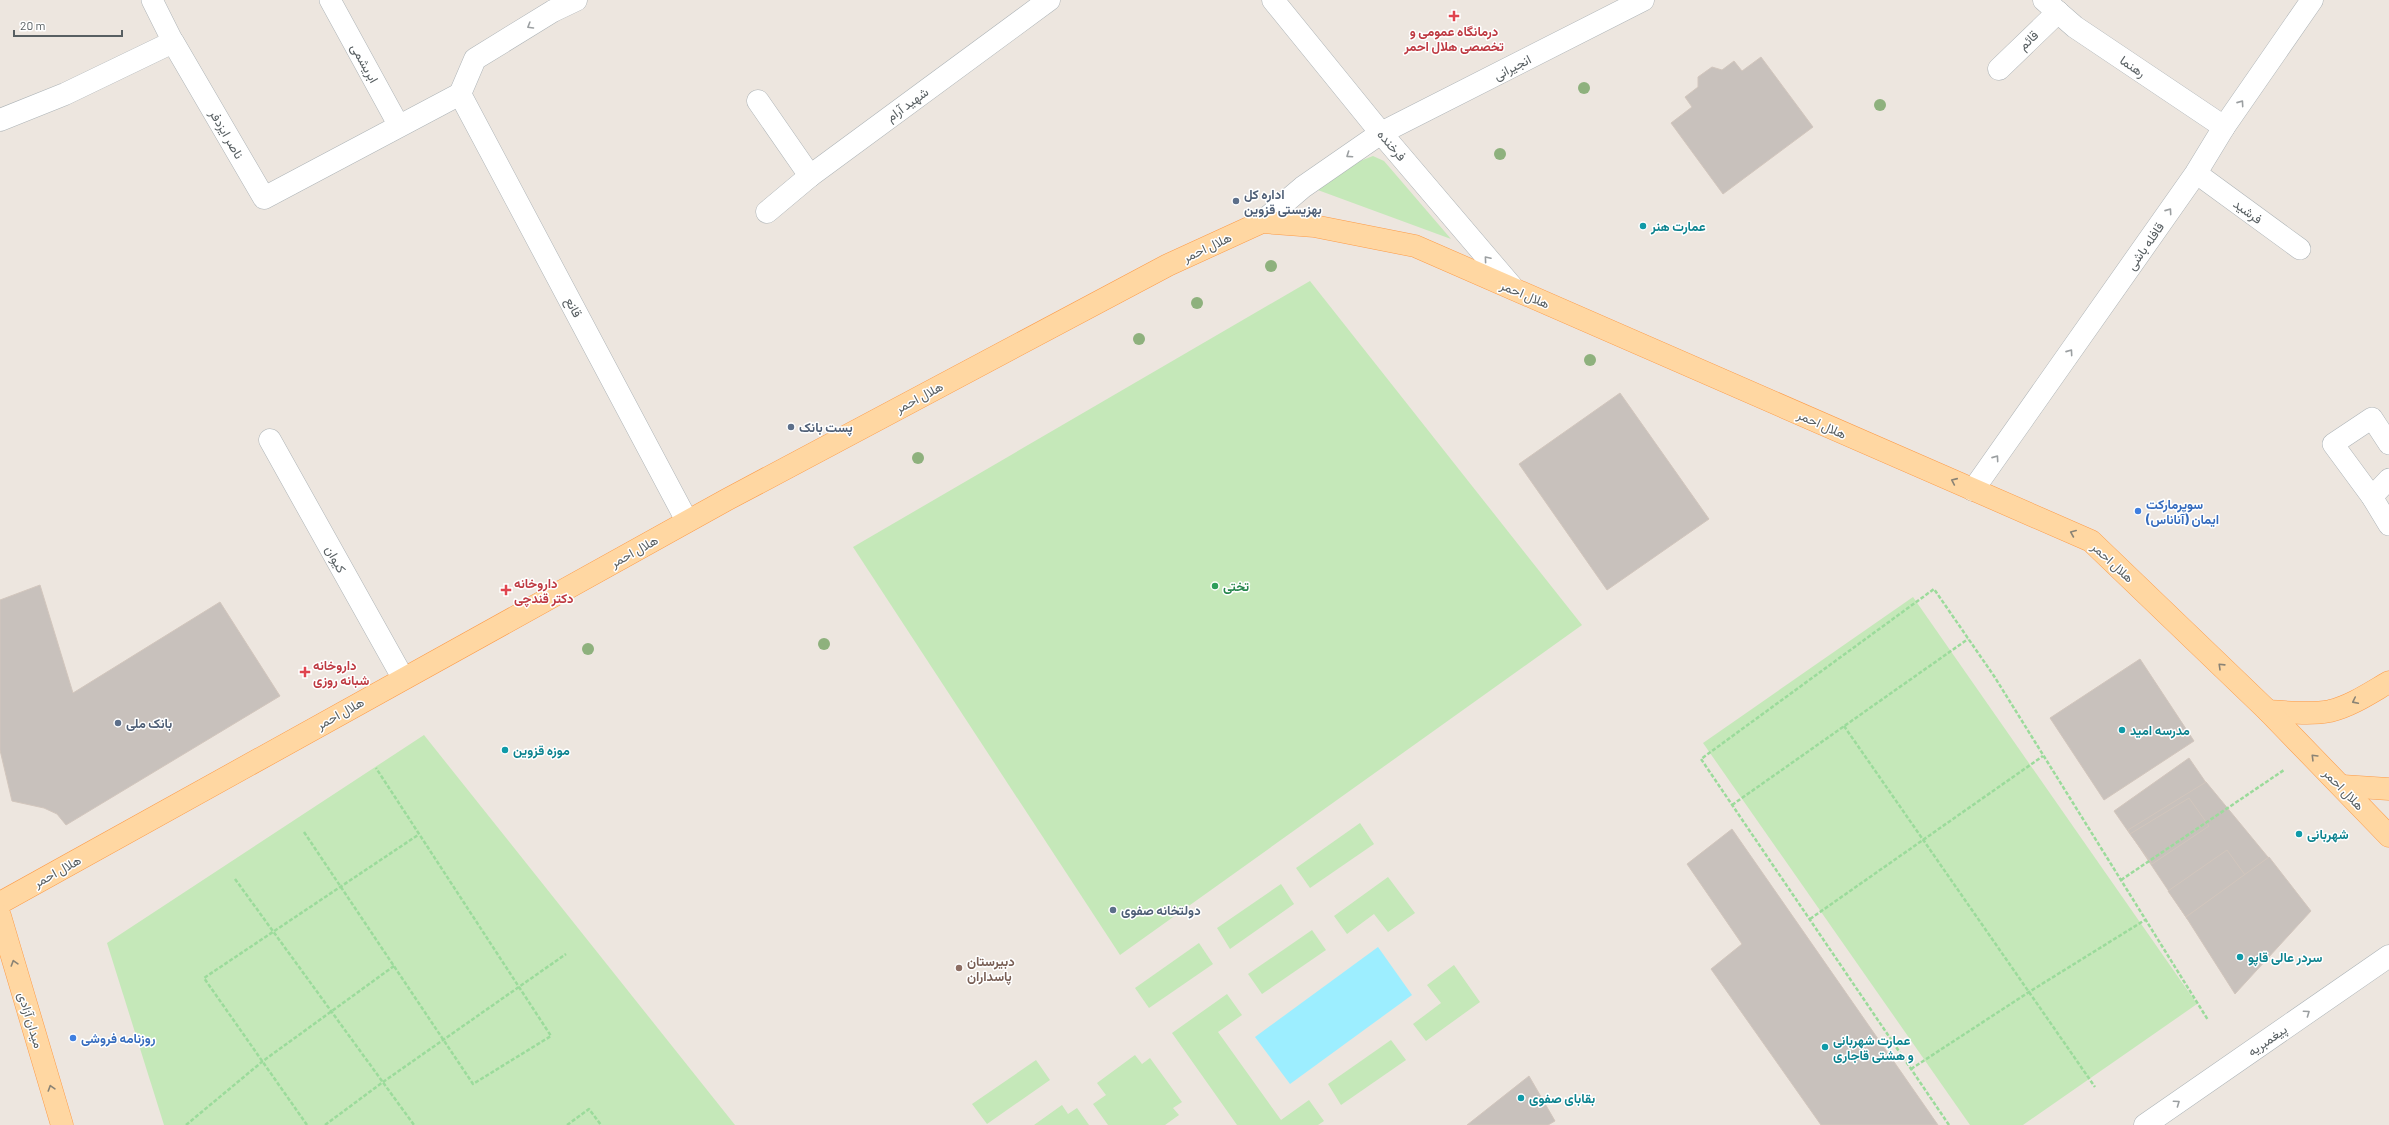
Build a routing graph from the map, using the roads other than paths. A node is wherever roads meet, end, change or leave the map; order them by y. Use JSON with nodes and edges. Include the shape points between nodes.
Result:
{"nodes":[{"id":1,"x":152,"y":0,"type":"edge"},
{"id":2,"x":330,"y":0,"type":"edge"},
{"id":3,"x":576,"y":0,"type":"edge"},
{"id":4,"x":1049,"y":0,"type":"edge"},
{"id":5,"x":1273,"y":0,"type":"edge"},
{"id":6,"x":1643,"y":0,"type":"edge"},
{"id":7,"x":2312,"y":0,"type":"edge"},
{"id":8,"x":550,"y":6,"type":"edge"},
{"id":9,"x":2051,"y":6,"type":"edge"},
{"id":10,"x":173,"y":42,"type":"junction"},
{"id":11,"x":1999,"y":69,"type":"dead end"},
{"id":12,"x":460,"y":94,"type":"junction"},
{"id":13,"x":758,"y":101,"type":"dead end"},
{"id":14,"x":0,"y":120,"type":"edge"},
{"id":15,"x":399,"y":126,"type":"junction"},
{"id":16,"x":2224,"y":127,"type":"junction"},
{"id":17,"x":1381,"y":133,"type":"junction"},
{"id":18,"x":2196,"y":173,"type":"junction"},
{"id":19,"x":810,"y":176,"type":"junction"},
{"id":20,"x":767,"y":212,"type":"dead end"},
{"id":21,"x":1262,"y":222,"type":"junction"},
{"id":22,"x":2300,"y":249,"type":"dead end"},
{"id":23,"x":1513,"y":288,"type":"junction"},
{"id":24,"x":270,"y":440,"type":"dead end"},
{"id":25,"x":2389,"y":444,"type":"edge"},
{"id":26,"x":2389,"y":479,"type":"edge"},
{"id":27,"x":1973,"y":490,"type":"junction"},
{"id":28,"x":2372,"y":497,"type":"junction"},
{"id":29,"x":687,"y":521,"type":"junction"},
{"id":30,"x":2389,"y":525,"type":"edge"},
{"id":31,"x":403,"y":678,"type":"junction"},
{"id":32,"x":2389,"y":682,"type":"edge"},
{"id":33,"x":2268,"y":711,"type":"junction"},
{"id":34,"x":2389,"y":785,"type":"edge"},
{"id":35,"x":2343,"y":786,"type":"junction"},
{"id":36,"x":2389,"y":836,"type":"edge"},
{"id":37,"x":0,"y":903,"type":"edge"},
{"id":38,"x":0,"y":916,"type":"edge"},
{"id":39,"x":2389,"y":956,"type":"edge"},
{"id":40,"x":62,"y":1125,"type":"edge"},
{"id":41,"x":2145,"y":1125,"type":"edge"}],
"edges":[{"from":1,"to":10,"type":"lane"},
{"from":2,"to":15,"type":"lane","name":"ابریشمی"},
{"from":3,"to":8,"type":"street"},
{"from":4,"to":19,"type":"street","name":"شهید آرام"},
{"from":5,"to":17,"type":"street","name":"فرخنده"},
{"from":6,"to":17,"type":"street","name":"انجیرانی"},
{"from":16,"to":7,"type":"street","name":"قافله باشی","one_way":true},
{"from":8,"to":12,"type":"street","one_way":true,"via":[[475,59]]},
{"from":9,"to":11,"type":"street","name":"قائم"},
{"from":9,"to":16,"type":"street","name":"رهنما","via":[[2075,27]]},
{"from":10,"to":14,"type":"street","via":[[65,94]]},
{"from":10,"to":15,"type":"street","name":"ناصر ایزدفر","via":[[264,198]]},
{"from":12,"to":15,"type":"street","name":"ناصر ایزدفر"},
{"from":12,"to":29,"type":"street","name":"قانع"},
{"from":13,"to":19,"type":"street"},
{"from":16,"to":18,"type":"street","name":"قافله باشی"},
{"from":17,"to":21,"type":"street","name":"انجیرانی","one_way":true,"via":[[1303,187]]},
{"from":23,"to":17,"type":"street","name":"فرخنده","one_way":true},
{"from":18,"to":22,"type":"lane","name":"فرشید"},
{"from":27,"to":18,"type":"street","name":"قافله باشی","one_way":true},
{"from":19,"to":20,"type":"street","name":"شهید آرام"},
{"from":21,"to":23,"type":"main road","name":"هلال احمر","via":[[1314,226],[1415,246]]},
{"from":21,"to":29,"type":"main road","name":"هلال احمر","via":[[1168,265]]},
{"from":27,"to":23,"type":"main road","name":"هلال احمر","one_way":true},
{"from":24,"to":31,"type":"street","name":"کیوان"},
{"from":25,"to":28,"type":"lane","via":[[2372,418],[2333,444]]},
{"from":26,"to":28,"type":"lane"},
{"from":33,"to":27,"type":"main road","name":"هلال احمر","one_way":true,"via":[[2092,541]]},
{"from":28,"to":30,"type":"lane"},
{"from":29,"to":31,"type":"main road","name":"هلال احمر"},
{"from":31,"to":37,"type":"main road","name":"هلال احمر"},
{"from":32,"to":33,"type":"main road","one_way":true,"via":[[2354,702],[2330,711]]},
{"from":35,"to":33,"type":"main road","name":"هلال احمر","one_way":true},
{"from":34,"to":35,"type":"main road"},
{"from":35,"to":36,"type":"main road","name":"هلال احمر"},
{"from":40,"to":38,"type":"main road","name":"میدان آزادی","one_way":true},
{"from":41,"to":39,"type":"street","name":"پیغمبریه","one_way":true}]}
